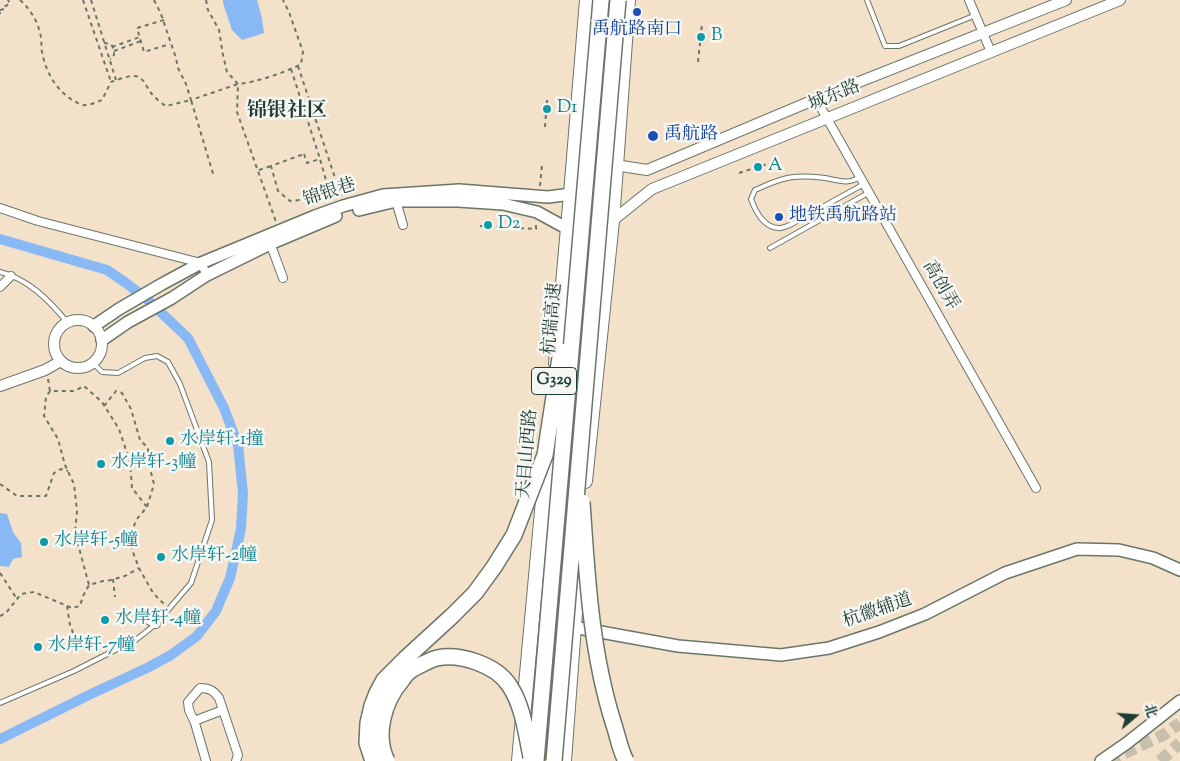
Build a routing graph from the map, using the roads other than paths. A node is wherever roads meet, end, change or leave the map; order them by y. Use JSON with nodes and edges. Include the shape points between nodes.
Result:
{"nodes":[{"id":1,"x":587,"y":0,"type":"edge"},
{"id":2,"x":601,"y":0,"type":"edge"},
{"id":3,"x":618,"y":0,"type":"edge"},
{"id":4,"x":628,"y":0,"type":"edge"},
{"id":5,"x":867,"y":0,"type":"edge"},
{"id":6,"x":969,"y":0,"type":"edge"},
{"id":7,"x":1064,"y":0,"type":"edge"},
{"id":8,"x":1120,"y":0,"type":"edge"},
{"id":9,"x":976,"y":15,"type":"junction"},
{"id":10,"x":983,"y":33,"type":"junction"},
{"id":11,"x":992,"y":52,"type":"junction"},
{"id":12,"x":816,"y":98,"type":"junction"},
{"id":13,"x":827,"y":117,"type":"junction"},
{"id":14,"x":615,"y":166,"type":"junction"},
{"id":15,"x":862,"y":180,"type":"junction"},
{"id":16,"x":869,"y":193,"type":"junction"},
{"id":17,"x":571,"y":194,"type":"junction"},
{"id":18,"x":384,"y":195,"type":"junction"},
{"id":19,"x":396,"y":201,"type":"junction"},
{"id":20,"x":0,"y":208,"type":"edge"},
{"id":21,"x":612,"y":221,"type":"junction"},
{"id":22,"x":403,"y":225,"type":"dead end"},
{"id":23,"x":574,"y":231,"type":"junction"},
{"id":24,"x":268,"y":240,"type":"junction"},
{"id":25,"x":770,"y":248,"type":"dead end"},
{"id":26,"x":201,"y":263,"type":"junction"},
{"id":27,"x":0,"y":272,"type":"edge"},
{"id":28,"x":206,"y":275,"type":"junction"},
{"id":29,"x":11,"y":276,"type":"junction"},
{"id":30,"x":283,"y":278,"type":"dead end"},
{"id":31,"x":0,"y":287,"type":"edge"},
{"id":32,"x":68,"y":322,"type":"junction"},
{"id":33,"x":94,"y":326,"type":"junction"},
{"id":34,"x":102,"y":340,"type":"junction"},
{"id":35,"x":61,"y":361,"type":"junction"},
{"id":36,"x":93,"y":363,"type":"junction"},
{"id":37,"x":0,"y":386,"type":"edge"},
{"id":38,"x":579,"y":446,"type":"junction"},
{"id":39,"x":1036,"y":488,"type":"dead end"},
{"id":40,"x":1180,"y":570,"type":"edge"},
{"id":41,"x":145,"y":618,"type":"dead end"},
{"id":42,"x":156,"y":624,"type":"junction"},
{"id":43,"x":574,"y":627,"type":"junction"},
{"id":44,"x":1180,"y":701,"type":"edge"},
{"id":45,"x":0,"y":702,"type":"edge"},
{"id":46,"x":223,"y":710,"type":"junction"},
{"id":47,"x":194,"y":721,"type":"junction"},
{"id":48,"x":206,"y":761,"type":"edge"},
{"id":49,"x":236,"y":761,"type":"edge"},
{"id":50,"x":373,"y":761,"type":"edge"},
{"id":51,"x":387,"y":761,"type":"edge"},
{"id":52,"x":519,"y":761,"type":"edge"},
{"id":53,"x":534,"y":761,"type":"edge"},
{"id":54,"x":554,"y":761,"type":"edge"},
{"id":55,"x":564,"y":761,"type":"edge"},
{"id":56,"x":626,"y":761,"type":"edge"},
{"id":57,"x":1101,"y":761,"type":"edge"}],
"edges":[{"from":1,"to":17,"type":"highway","name":"天目山西路","number":"G329"},
{"from":2,"to":23,"type":"highway","name":"杭瑞高速","bridge":true},
{"from":3,"to":38,"type":"highway","name":"杭瑞高速","bridge":true},
{"from":4,"to":14,"type":"highway","number":"G329"},
{"from":5,"to":9,"type":"lane","via":[[885,46],[899,46]]},
{"from":6,"to":9,"type":"street"},
{"from":7,"to":10,"type":"street","name":"城东路"},
{"from":8,"to":11,"type":"street","name":"城东路"},
{"from":9,"to":10,"type":"street"},
{"from":10,"to":11,"type":"street"},
{"from":10,"to":12,"type":"street","name":"城东路"},
{"from":11,"to":13,"type":"street","name":"城东路"},
{"from":12,"to":13,"type":"street","name":"高创弄"},
{"from":12,"to":14,"type":"street","name":"城东路","via":[[647,170]]},
{"from":13,"to":15,"type":"street","name":"高创弄"},
{"from":13,"to":21,"type":"street","name":"城东路","via":[[652,188]]},
{"from":14,"to":17,"type":"street"},
{"from":14,"to":21,"type":"highway","number":"G329"},
{"from":15,"to":15,"type":"lane","via":[[840,182],[792,176],[755,190],[751,199],[756,213],[766,224],[778,228],[790,225]]},
{"from":15,"to":16,"type":"street","name":"高创弄"},
{"from":16,"to":25,"type":"lane"},
{"from":16,"to":39,"type":"street","name":"高创弄"},
{"from":17,"to":18,"type":"main road","name":"锦银巷","via":[[548,197],[460,190]]},
{"from":17,"to":23,"type":"highway","name":"天目山西路","number":"G329"},
{"from":18,"to":19,"type":"street"},
{"from":18,"to":24,"type":"main road","name":"锦银巷","via":[[315,216],[279,231]]},
{"from":19,"to":22,"type":"street"},
{"from":19,"to":23,"type":"main road","name":"锦银巷","via":[[503,204],[536,212]]},
{"from":19,"to":24,"type":"main road","name":"锦银巷","via":[[341,214]]},
{"from":20,"to":26,"type":"street","via":[[38,221]]},
{"from":21,"to":23,"type":"street","name":"城东路"},
{"from":21,"to":43,"type":"highway","number":"G329","via":[[583,498]]},
{"from":23,"to":50,"type":"highway","bridge":true,"via":[[545,455],[514,536],[494,567],[452,616],[384,680],[368,723],[367,743]]},
{"from":23,"to":52,"type":"highway","name":"天目山西路","number":"G329"},
{"from":23,"to":53,"type":"highway","name":"杭瑞高速","bridge":true},
{"from":24,"to":26,"type":"main road","name":"锦银巷"},
{"from":24,"to":28,"type":"main road","name":"锦银巷"},
{"from":24,"to":30,"type":"street"},
{"from":26,"to":28,"type":"street"},
{"from":26,"to":33,"type":"main road","name":"锦银巷"},
{"from":27,"to":29,"type":"lane"},
{"from":28,"to":34,"type":"main road","name":"锦银巷"},
{"from":29,"to":31,"type":"street"},
{"from":29,"to":32,"type":"lane","via":[[31,286]]},
{"from":32,"to":33,"type":"street","via":[[83,320]]},
{"from":32,"to":35,"type":"street","via":[[61,326],[54,340],[56,355]]},
{"from":33,"to":34,"type":"street"},
{"from":34,"to":36,"type":"street","via":[[102,350]]},
{"from":35,"to":36,"type":"street","via":[[73,368]]},
{"from":35,"to":37,"type":"street"},
{"from":36,"to":42,"type":"lane","via":[[102,372],[118,373],[145,358],[157,356],[168,362],[180,384],[209,462],[212,520],[191,583]]},
{"from":38,"to":54,"type":"highway","name":"杭瑞高速","bridge":true},
{"from":38,"to":56,"type":"highway","bridge":true,"via":[[589,600],[608,707]]},
{"from":40,"to":43,"type":"main road","name":"杭徽辅道","via":[[1153,558],[1119,550],[1077,549],[1005,573],[925,614],[880,632],[830,648],[781,655],[678,646]]},
{"from":41,"to":42,"type":"street"},
{"from":42,"to":45,"type":"lane","via":[[137,639],[74,671]]},
{"from":43,"to":55,"type":"highway","number":"G329"},
{"from":44,"to":57,"type":"main road"},
{"from":46,"to":47,"type":"street"},
{"from":46,"to":47,"type":"street","via":[[214,691],[200,688],[188,702]]},
{"from":46,"to":49,"type":"street","via":[[238,755]]},
{"from":47,"to":48,"type":"street"},
{"from":51,"to":53,"type":"highway","bridge":true,"via":[[381,741],[381,725],[395,687],[409,671],[437,658],[454,657],[484,665],[501,675],[508,684],[516,698]]}]}
